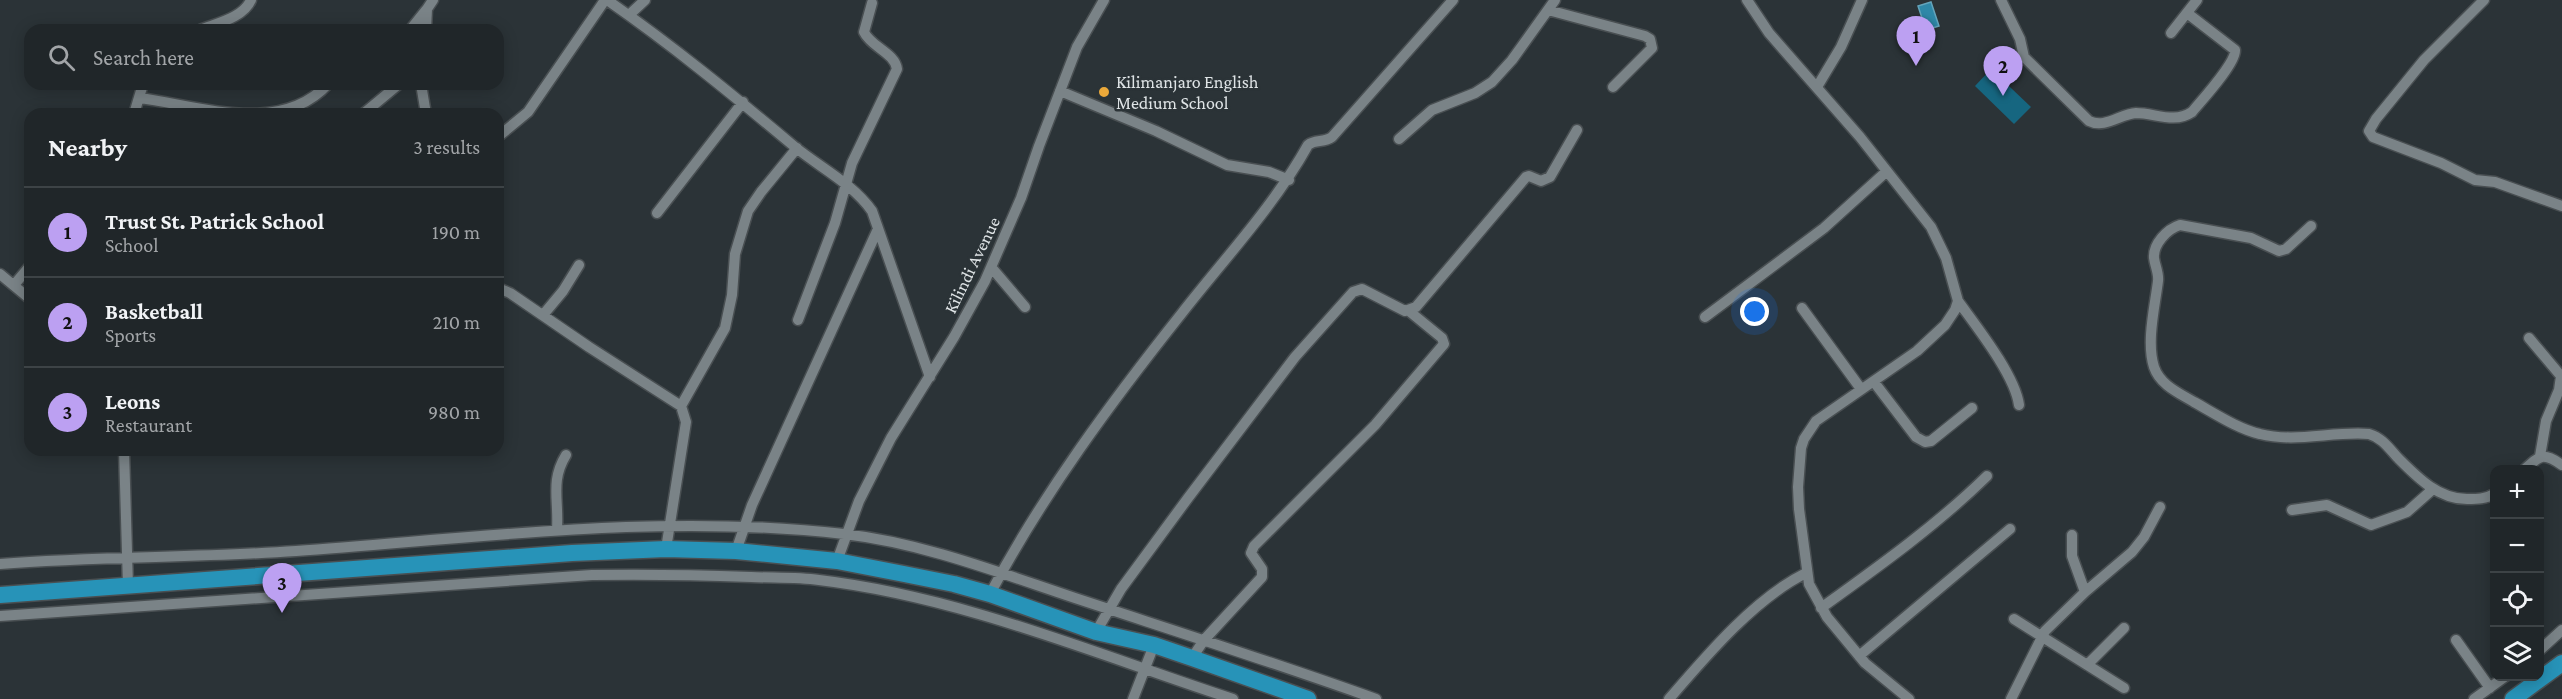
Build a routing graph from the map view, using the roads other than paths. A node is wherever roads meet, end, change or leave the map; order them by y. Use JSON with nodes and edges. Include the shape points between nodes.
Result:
{"nodes":[{"id":1,"x":251,"y":0,"type":"edge"},
{"id":2,"x":606,"y":0,"type":"edge"},
{"id":3,"x":645,"y":0,"type":"edge"},
{"id":4,"x":1104,"y":0,"type":"edge"},
{"id":5,"x":1453,"y":0,"type":"edge"},
{"id":6,"x":1555,"y":0,"type":"edge"},
{"id":7,"x":1747,"y":0,"type":"edge"},
{"id":8,"x":1862,"y":0,"type":"edge"},
{"id":9,"x":2001,"y":0,"type":"edge"},
{"id":10,"x":2197,"y":0,"type":"edge"},
{"id":11,"x":2484,"y":0,"type":"edge"},
{"id":12,"x":872,"y":3,"type":"dead end"},
{"id":13,"x":430,"y":5,"type":"edge"},
{"id":14,"x":1548,"y":10,"type":"junction"},
{"id":15,"x":2187,"y":13,"type":"junction"},
{"id":16,"x":629,"y":15,"type":"junction"},
{"id":17,"x":214,"y":24,"type":"edge"},
{"id":18,"x":415,"y":24,"type":"edge"},
{"id":19,"x":427,"y":24,"type":"edge"},
{"id":20,"x":2171,"y":33,"type":"dead end"},
{"id":21,"x":1613,"y":87,"type":"dead end"},
{"id":22,"x":1817,"y":87,"type":"junction"},
{"id":23,"x":142,"y":90,"type":"edge"},
{"id":24,"x":320,"y":90,"type":"edge"},
{"id":25,"x":392,"y":90,"type":"edge"},
{"id":26,"x":422,"y":90,"type":"edge"},
{"id":27,"x":1060,"y":90,"type":"junction"},
{"id":28,"x":140,"y":98,"type":"junction"},
{"id":29,"x":743,"y":102,"type":"junction"},
{"id":30,"x":136,"y":108,"type":"edge"},
{"id":31,"x":203,"y":108,"type":"edge"},
{"id":32,"x":292,"y":108,"type":"edge"},
{"id":33,"x":370,"y":108,"type":"edge"},
{"id":34,"x":425,"y":108,"type":"edge"},
{"id":35,"x":1577,"y":130,"type":"dead end"},
{"id":36,"x":504,"y":132,"type":"edge"},
{"id":37,"x":1399,"y":139,"type":"dead end"},
{"id":38,"x":797,"y":148,"type":"junction"},
{"id":39,"x":1887,"y":171,"type":"junction"},
{"id":40,"x":1288,"y":180,"type":"junction"},
{"id":41,"x":847,"y":186,"type":"junction"},
{"id":42,"x":2562,"y":206,"type":"edge"},
{"id":43,"x":657,"y":213,"type":"dead end"},
{"id":44,"x":2311,"y":226,"type":"dead end"},
{"id":45,"x":878,"y":231,"type":"junction"},
{"id":46,"x":579,"y":265,"type":"dead end"},
{"id":47,"x":991,"y":267,"type":"junction"},
{"id":48,"x":24,"y":273,"type":"edge"},
{"id":49,"x":0,"y":274,"type":"edge"},
{"id":50,"x":14,"y":285,"type":"junction"},
{"id":51,"x":504,"y":290,"type":"edge"},
{"id":52,"x":24,"y":294,"type":"edge"},
{"id":53,"x":1958,"y":301,"type":"junction"},
{"id":54,"x":1025,"y":307,"type":"dead end"},
{"id":55,"x":1802,"y":308,"type":"dead end"},
{"id":56,"x":1409,"y":311,"type":"junction"},
{"id":57,"x":543,"y":315,"type":"junction"},
{"id":58,"x":1705,"y":317,"type":"dead end"},
{"id":59,"x":798,"y":320,"type":"dead end"},
{"id":60,"x":2529,"y":338,"type":"dead end"},
{"id":61,"x":930,"y":377,"type":"junction"},
{"id":62,"x":1874,"y":382,"type":"junction"},
{"id":63,"x":1861,"y":389,"type":"junction"},
{"id":64,"x":2019,"y":405,"type":"dead end"},
{"id":65,"x":681,"y":406,"type":"junction"},
{"id":66,"x":1972,"y":408,"type":"dead end"},
{"id":67,"x":566,"y":454,"type":"dead end"},
{"id":68,"x":124,"y":456,"type":"edge"},
{"id":69,"x":2540,"y":456,"type":"junction"},
{"id":70,"x":2530,"y":465,"type":"edge"},
{"id":71,"x":2562,"y":465,"type":"edge"},
{"id":72,"x":1987,"y":476,"type":"dead end"},
{"id":73,"x":2433,"y":489,"type":"junction"},
{"id":74,"x":2490,"y":496,"type":"edge"},
{"id":75,"x":2160,"y":507,"type":"dead end"},
{"id":76,"x":2292,"y":510,"type":"dead end"},
{"id":77,"x":669,"y":527,"type":"junction"},
{"id":78,"x":744,"y":527,"type":"junction"},
{"id":79,"x":557,"y":529,"type":"junction"},
{"id":80,"x":2010,"y":529,"type":"dead end"},
{"id":81,"x":847,"y":534,"type":"junction"},
{"id":82,"x":2072,"y":535,"type":"dead end"},
{"id":83,"x":666,"y":549,"type":"junction"},
{"id":84,"x":736,"y":551,"type":"junction"},
{"id":85,"x":126,"y":556,"type":"junction"},
{"id":86,"x":837,"y":561,"type":"junction"},
{"id":87,"x":0,"y":564,"type":"edge"},
{"id":88,"x":1001,"y":573,"type":"junction"},
{"id":89,"x":1806,"y":573,"type":"junction"},
{"id":90,"x":128,"y":586,"type":"junction"},
{"id":91,"x":2085,"y":592,"type":"junction"},
{"id":92,"x":990,"y":594,"type":"junction"},
{"id":93,"x":0,"y":595,"type":"edge"},
{"id":94,"x":1821,"y":608,"type":"junction"},
{"id":95,"x":1108,"y":609,"type":"junction"},
{"id":96,"x":0,"y":616,"type":"edge"},
{"id":97,"x":2014,"y":619,"type":"dead end"},
{"id":98,"x":2124,"y":628,"type":"dead end"},
{"id":99,"x":2562,"y":630,"type":"edge"},
{"id":100,"x":1096,"y":632,"type":"junction"},
{"id":101,"x":2042,"y":635,"type":"junction"},
{"id":102,"x":1204,"y":640,"type":"junction"},
{"id":103,"x":2456,"y":640,"type":"dead end"},
{"id":104,"x":1154,"y":645,"type":"junction"},
{"id":105,"x":2544,"y":646,"type":"edge"},
{"id":106,"x":1859,"y":656,"type":"junction"},
{"id":107,"x":1192,"y":658,"type":"junction"},
{"id":108,"x":2562,"y":663,"type":"edge"},
{"id":109,"x":2087,"y":665,"type":"junction"},
{"id":110,"x":1145,"y":670,"type":"junction"},
{"id":111,"x":2499,"y":681,"type":"edge"},
{"id":112,"x":2124,"y":688,"type":"dead end"},
{"id":113,"x":2490,"y":688,"type":"junction"},
{"id":114,"x":1133,"y":699,"type":"edge"},
{"id":115,"x":1233,"y":699,"type":"edge"},
{"id":116,"x":1308,"y":699,"type":"edge"},
{"id":117,"x":1376,"y":699,"type":"edge"},
{"id":118,"x":1669,"y":699,"type":"edge"},
{"id":119,"x":1909,"y":699,"type":"edge"},
{"id":120,"x":2011,"y":699,"type":"edge"},
{"id":121,"x":2474,"y":699,"type":"edge"},
{"id":122,"x":2513,"y":699,"type":"edge"}],
"edges":[{"from":1,"to":17,"type":"street","via":[[246,9]]},
{"from":2,"to":16,"type":"street"},
{"from":2,"to":36,"type":"street","via":[[528,112]]},
{"from":3,"to":16,"type":"street"},
{"from":4,"to":27,"type":"street","name":"Kilindi Avenue","via":[[1077,47]]},
{"from":5,"to":40,"type":"street","via":[[1332,137],[1311,142]]},
{"from":6,"to":14,"type":"street"},
{"from":7,"to":22,"type":"street","via":[[1769,33]]},
{"from":8,"to":22,"type":"street"},
{"from":9,"to":15,"type":"street","via":[[2020,39],[2024,57],[2089,121],[2099,124],[2134,113],[2184,118],[2229,67],[2235,50]]},
{"from":10,"to":15,"type":"street"},
{"from":11,"to":42,"type":"street","via":[[2424,60],[2376,119],[2370,133],[2475,180],[2495,182]]},
{"from":12,"to":41,"type":"street","via":[[864,33],[896,62],[897,69],[856,154]]},
{"from":13,"to":18,"type":"street"},
{"from":13,"to":19,"type":"street"},
{"from":14,"to":21,"type":"street","via":[[1650,39],[1652,48]]},
{"from":14,"to":37,"type":"street","via":[[1492,82],[1432,110]]},
{"from":15,"to":20,"type":"street"},
{"from":16,"to":29,"type":"street"},
{"from":22,"to":39,"type":"street"},
{"from":23,"to":28,"type":"street"},
{"from":24,"to":32,"type":"street"},
{"from":25,"to":33,"type":"street"},
{"from":26,"to":34,"type":"street"},
{"from":27,"to":40,"type":"street","via":[[1227,165],[1269,172]]},
{"from":27,"to":47,"type":"street","name":"Kilindi Avenue","via":[[1022,198]]},
{"from":28,"to":30,"type":"street"},
{"from":28,"to":31,"type":"street"},
{"from":29,"to":38,"type":"street"},
{"from":29,"to":43,"type":"street"},
{"from":35,"to":56,"type":"street","via":[[1550,177],[1541,181],[1526,177],[1464,253]]},
{"from":38,"to":41,"type":"street"},
{"from":38,"to":65,"type":"street","via":[[748,211],[735,254],[725,328]]},
{"from":39,"to":53,"type":"street","via":[[1936,236]]},
{"from":39,"to":58,"type":"street","via":[[1824,228]]},
{"from":40,"to":88,"type":"street","via":[[1097,425]]},
{"from":41,"to":45,"type":"street","via":[[872,211]]},
{"from":41,"to":59,"type":"street"},
{"from":44,"to":73,"type":"street","via":[[2279,251],[2251,238],[2180,225],[2172,228],[2155,248],[2159,276],[2152,357],[2157,373],[2176,391],[2259,434],[2359,433],[2378,437]]},
{"from":45,"to":61,"type":"street"},
{"from":45,"to":78,"type":"street"},
{"from":46,"to":57,"type":"street"},
{"from":47,"to":54,"type":"street"},
{"from":47,"to":61,"type":"street","name":"Kilindi Avenue"},
{"from":48,"to":50,"type":"street"},
{"from":49,"to":50,"type":"street"},
{"from":50,"to":52,"type":"street"},
{"from":51,"to":57,"type":"street"},
{"from":53,"to":62,"type":"street","via":[[1939,331]]},
{"from":53,"to":64,"type":"street","via":[[2004,369]]},
{"from":55,"to":63,"type":"street"},
{"from":56,"to":95,"type":"street","via":[[1362,289],[1353,292],[1295,357]]},
{"from":56,"to":102,"type":"street","via":[[1444,344],[1375,425],[1254,546],[1251,553],[1262,569],[1262,577]]},
{"from":57,"to":65,"type":"street"},
{"from":60,"to":69,"type":"street","via":[[2561,376],[2546,421]]},
{"from":61,"to":81,"type":"street","name":"Kilindi Avenue","via":[[886,447]]},
{"from":62,"to":63,"type":"street"},
{"from":62,"to":66,"type":"street","via":[[1916,437],[1925,442]]},
{"from":63,"to":89,"type":"street","via":[[1816,421],[1802,445],[1798,487]]},
{"from":65,"to":77,"type":"street","via":[[686,422]]},
{"from":67,"to":79,"type":"street","via":[[555,482]]},
{"from":68,"to":85,"type":"street"},
{"from":69,"to":70,"type":"street"},
{"from":69,"to":71,"type":"street"},
{"from":72,"to":94,"type":"street","via":[[1877,568]]},
{"from":73,"to":74,"type":"street","via":[[2458,499]]},
{"from":73,"to":76,"type":"street","via":[[2407,512],[2371,525],[2327,505]]},
{"from":75,"to":91,"type":"street","via":[[2132,552]]},
{"from":77,"to":78,"type":"street"},
{"from":77,"to":79,"type":"street"},
{"from":77,"to":83,"type":"street"},
{"from":78,"to":81,"type":"street"},
{"from":78,"to":84,"type":"street"},
{"from":79,"to":85,"type":"street","via":[[291,551]]},
{"from":80,"to":106,"type":"street"},
{"from":81,"to":86,"type":"street","name":"Kilindi Avenue"},
{"from":81,"to":88,"type":"street","via":[[924,550]]},
{"from":82,"to":91,"type":"street","via":[[2072,556]]},
{"from":83,"to":84,"type":"highway"},
{"from":83,"to":90,"type":"highway"},
{"from":84,"to":86,"type":"highway"},
{"from":85,"to":87,"type":"street"},
{"from":85,"to":90,"type":"street"},
{"from":86,"to":92,"type":"highway"},
{"from":88,"to":92,"type":"street"},
{"from":88,"to":95,"type":"street"},
{"from":89,"to":94,"type":"street"},
{"from":89,"to":118,"type":"street","via":[[1764,600]]},
{"from":90,"to":93,"type":"highway"},
{"from":91,"to":101,"type":"street"},
{"from":92,"to":100,"type":"highway"},
{"from":94,"to":106,"type":"street"},
{"from":95,"to":100,"type":"street"},
{"from":95,"to":102,"type":"street"},
{"from":96,"to":110,"type":"street","via":[[592,575],[789,578],[844,584],[948,606]]},
{"from":97,"to":101,"type":"street"},
{"from":98,"to":109,"type":"street"},
{"from":99,"to":105,"type":"street"},
{"from":100,"to":104,"type":"highway"},
{"from":101,"to":109,"type":"street"},
{"from":101,"to":120,"type":"street"},
{"from":102,"to":107,"type":"street"},
{"from":102,"to":117,"type":"street"},
{"from":103,"to":113,"type":"street"},
{"from":104,"to":107,"type":"highway"},
{"from":104,"to":110,"type":"street"},
{"from":106,"to":119,"type":"street"},
{"from":107,"to":116,"type":"highway"},
{"from":108,"to":122,"type":"highway"},
{"from":109,"to":112,"type":"street"},
{"from":110,"to":114,"type":"street"},
{"from":110,"to":115,"type":"street"},
{"from":111,"to":113,"type":"street"},
{"from":113,"to":121,"type":"street"}]}
